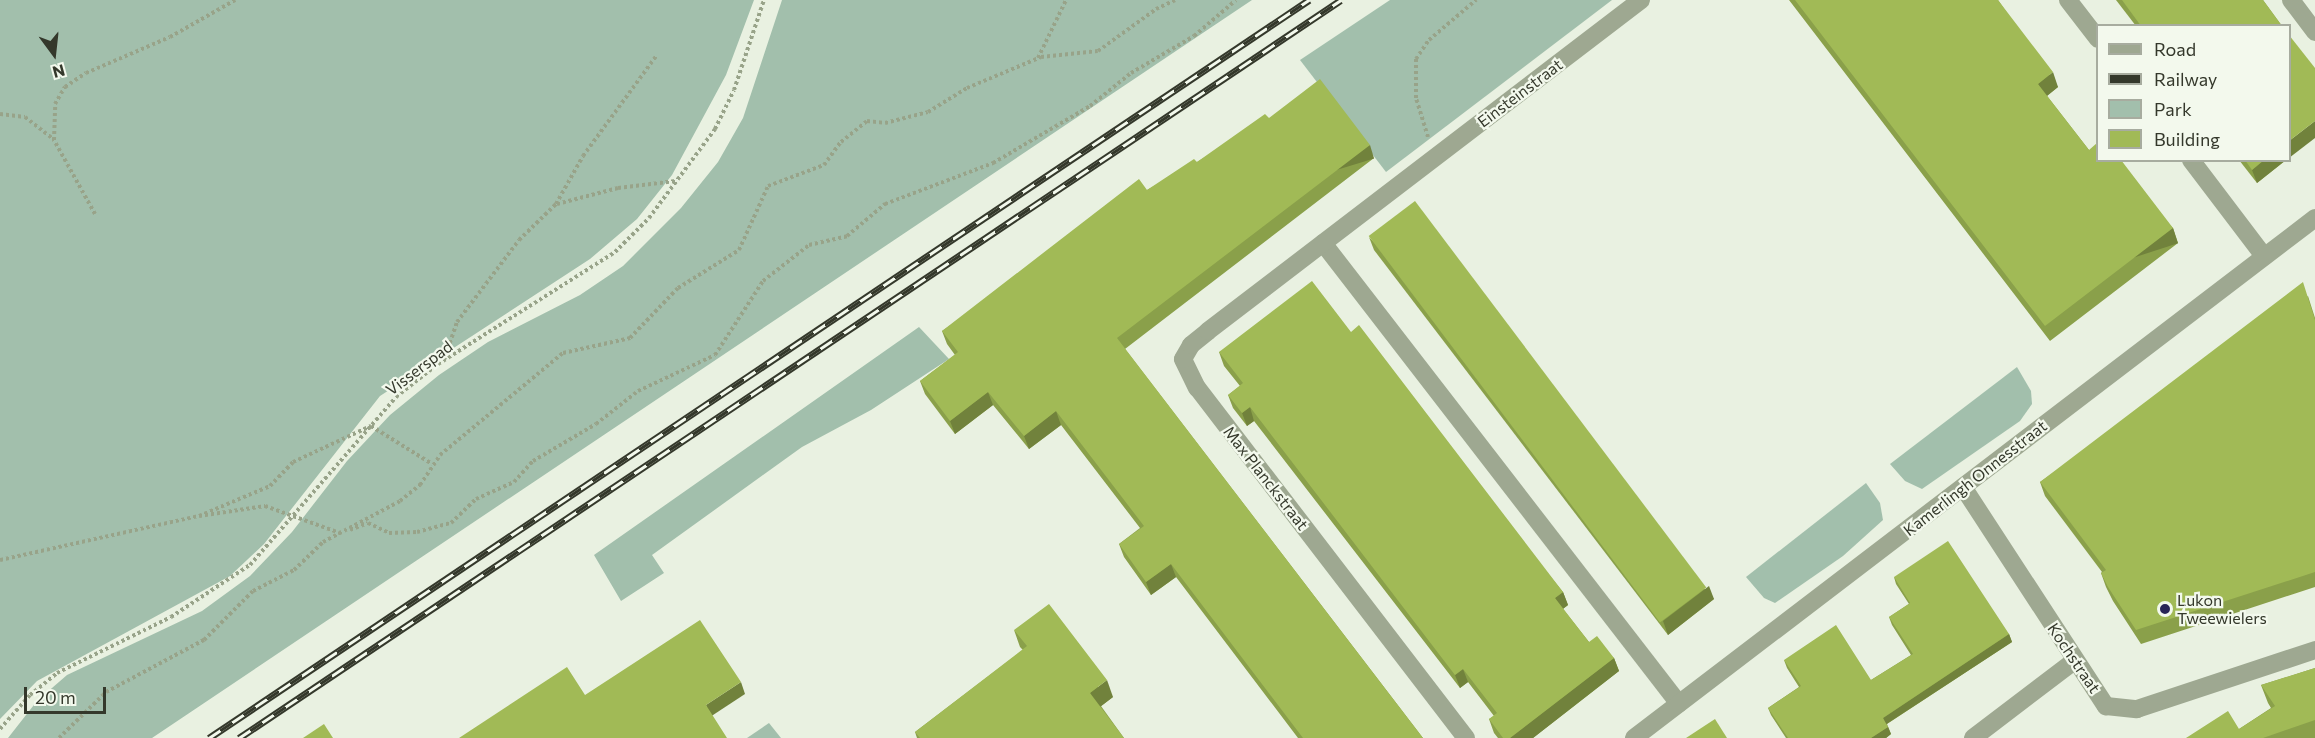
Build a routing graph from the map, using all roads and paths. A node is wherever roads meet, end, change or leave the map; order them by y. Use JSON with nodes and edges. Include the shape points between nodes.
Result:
{"nodes":[{"id":1,"x":236,"y":0,"type":"edge"},
{"id":2,"x":764,"y":0,"type":"edge"},
{"id":3,"x":1066,"y":0,"type":"edge"},
{"id":4,"x":1175,"y":0,"type":"edge"},
{"id":5,"x":1236,"y":0,"type":"edge"},
{"id":6,"x":1476,"y":0,"type":"edge"},
{"id":7,"x":1641,"y":0,"type":"edge"},
{"id":8,"x":2068,"y":0,"type":"edge"},
{"id":9,"x":2291,"y":0,"type":"edge"},
{"id":10,"x":2315,"y":32,"type":"edge"},
{"id":11,"x":2096,"y":38,"type":"edge"},
{"id":12,"x":657,"y":55,"type":"dead end"},
{"id":13,"x":1038,"y":58,"type":"junction"},
{"id":14,"x":0,"y":114,"type":"edge"},
{"id":15,"x":54,"y":140,"type":"junction"},
{"id":16,"x":1435,"y":158,"type":"junction"},
{"id":17,"x":2193,"y":162,"type":"edge"},
{"id":18,"x":676,"y":181,"type":"junction"},
{"id":19,"x":1398,"y":185,"type":"joint"},
{"id":20,"x":556,"y":204,"type":"junction"},
{"id":21,"x":95,"y":214,"type":"dead end"},
{"id":22,"x":2315,"y":218,"type":"edge"},
{"id":23,"x":1323,"y":243,"type":"junction"},
{"id":24,"x":2264,"y":256,"type":"junction"},
{"id":25,"x":444,"y":361,"type":"junction"},
{"id":26,"x":371,"y":426,"type":"junction"},
{"id":27,"x":432,"y":464,"type":"junction"},
{"id":28,"x":1963,"y":487,"type":"junction"},
{"id":29,"x":200,"y":516,"type":"junction"},
{"id":30,"x":293,"y":516,"type":"junction"},
{"id":31,"x":339,"y":533,"type":"junction"},
{"id":32,"x":0,"y":560,"type":"edge"},
{"id":33,"x":2315,"y":650,"type":"edge"},
{"id":34,"x":2074,"y":661,"type":"junction"},
{"id":35,"x":1679,"y":704,"type":"junction"},
{"id":36,"x":0,"y":729,"type":"edge"},
{"id":37,"x":59,"y":738,"type":"edge"},
{"id":38,"x":1466,"y":738,"type":"edge"},
{"id":39,"x":1634,"y":738,"type":"edge"},
{"id":40,"x":1973,"y":738,"type":"edge"}],
"edges":[{"from":1,"to":15,"type":"path","via":[[170,37],[86,73],[65,87],[55,104]]},
{"from":2,"to":18,"type":"path","name":"Visserspad","via":[[734,90],[715,129]]},
{"from":3,"to":13,"type":"path"},
{"from":4,"to":13,"type":"path","via":[[1098,51]]},
{"from":5,"to":31,"type":"path","via":[[1194,36],[1131,73],[1090,106],[993,163],[885,204],[847,236],[809,245],[763,281],[715,355],[638,391],[596,424],[533,461],[513,482],[476,499],[451,523],[417,532],[388,533],[368,523]]},
{"from":6,"to":16,"type":"path","via":[[1429,40],[1416,59],[1416,98]]},
{"from":7,"to":16,"type":"street","name":"Einsteinstraat"},
{"from":8,"to":11,"type":"street"},
{"from":9,"to":10,"type":"street"},
{"from":12,"to":20,"type":"path","via":[[583,156]]},
{"from":13,"to":27,"type":"path","via":[[967,88],[927,112],[885,123],[867,121],[841,142],[824,165],[768,186],[739,250],[678,288],[630,338],[563,353]]},
{"from":14,"to":15,"type":"path","via":[[25,117]]},
{"from":15,"to":21,"type":"path"},
{"from":16,"to":19,"type":"street","name":"Einsteinstraat"},
{"from":17,"to":24,"type":"street"},
{"from":18,"to":20,"type":"path","via":[[618,188]]},
{"from":18,"to":25,"type":"path","name":"Visserspad","via":[[649,218],[615,252]]},
{"from":19,"to":23,"type":"street","name":"Max Planckstraat"},
{"from":20,"to":25,"type":"path","via":[[519,240],[457,322]]},
{"from":22,"to":24,"type":"street","name":"Kamerlingh Onnesstraat"},
{"from":23,"to":35,"type":"street"},
{"from":23,"to":38,"type":"street","name":"Max Planckstraat","via":[[1191,345],[1183,359],[1184,368]]},
{"from":24,"to":28,"type":"street","name":"Kamerlingh Onnesstraat"},
{"from":25,"to":26,"type":"path","name":"Visserspad","via":[[396,397]]},
{"from":26,"to":27,"type":"path"},
{"from":26,"to":29,"type":"path","via":[[293,462],[270,486]]},
{"from":26,"to":30,"type":"path","name":"Visserspad"},
{"from":27,"to":31,"type":"path","via":[[420,485],[400,501]]},
{"from":28,"to":34,"type":"street","name":"Kochstraat"},
{"from":28,"to":35,"type":"street","name":"Kamerlingh Onnesstraat"},
{"from":29,"to":30,"type":"path","via":[[266,506]]},
{"from":29,"to":32,"type":"path"},
{"from":30,"to":31,"type":"path"},
{"from":30,"to":36,"type":"path","name":"Visserspad","via":[[250,565],[215,592],[57,673],[30,695]]},
{"from":31,"to":37,"type":"path","via":[[323,542],[294,570],[253,591],[204,640],[106,692]]},
{"from":33,"to":34,"type":"street","name":"Kochstraat","via":[[2137,709],[2106,706]]},
{"from":34,"to":40,"type":"street"},
{"from":35,"to":39,"type":"street","name":"Kamerlingh Onnesstraat"}]}
